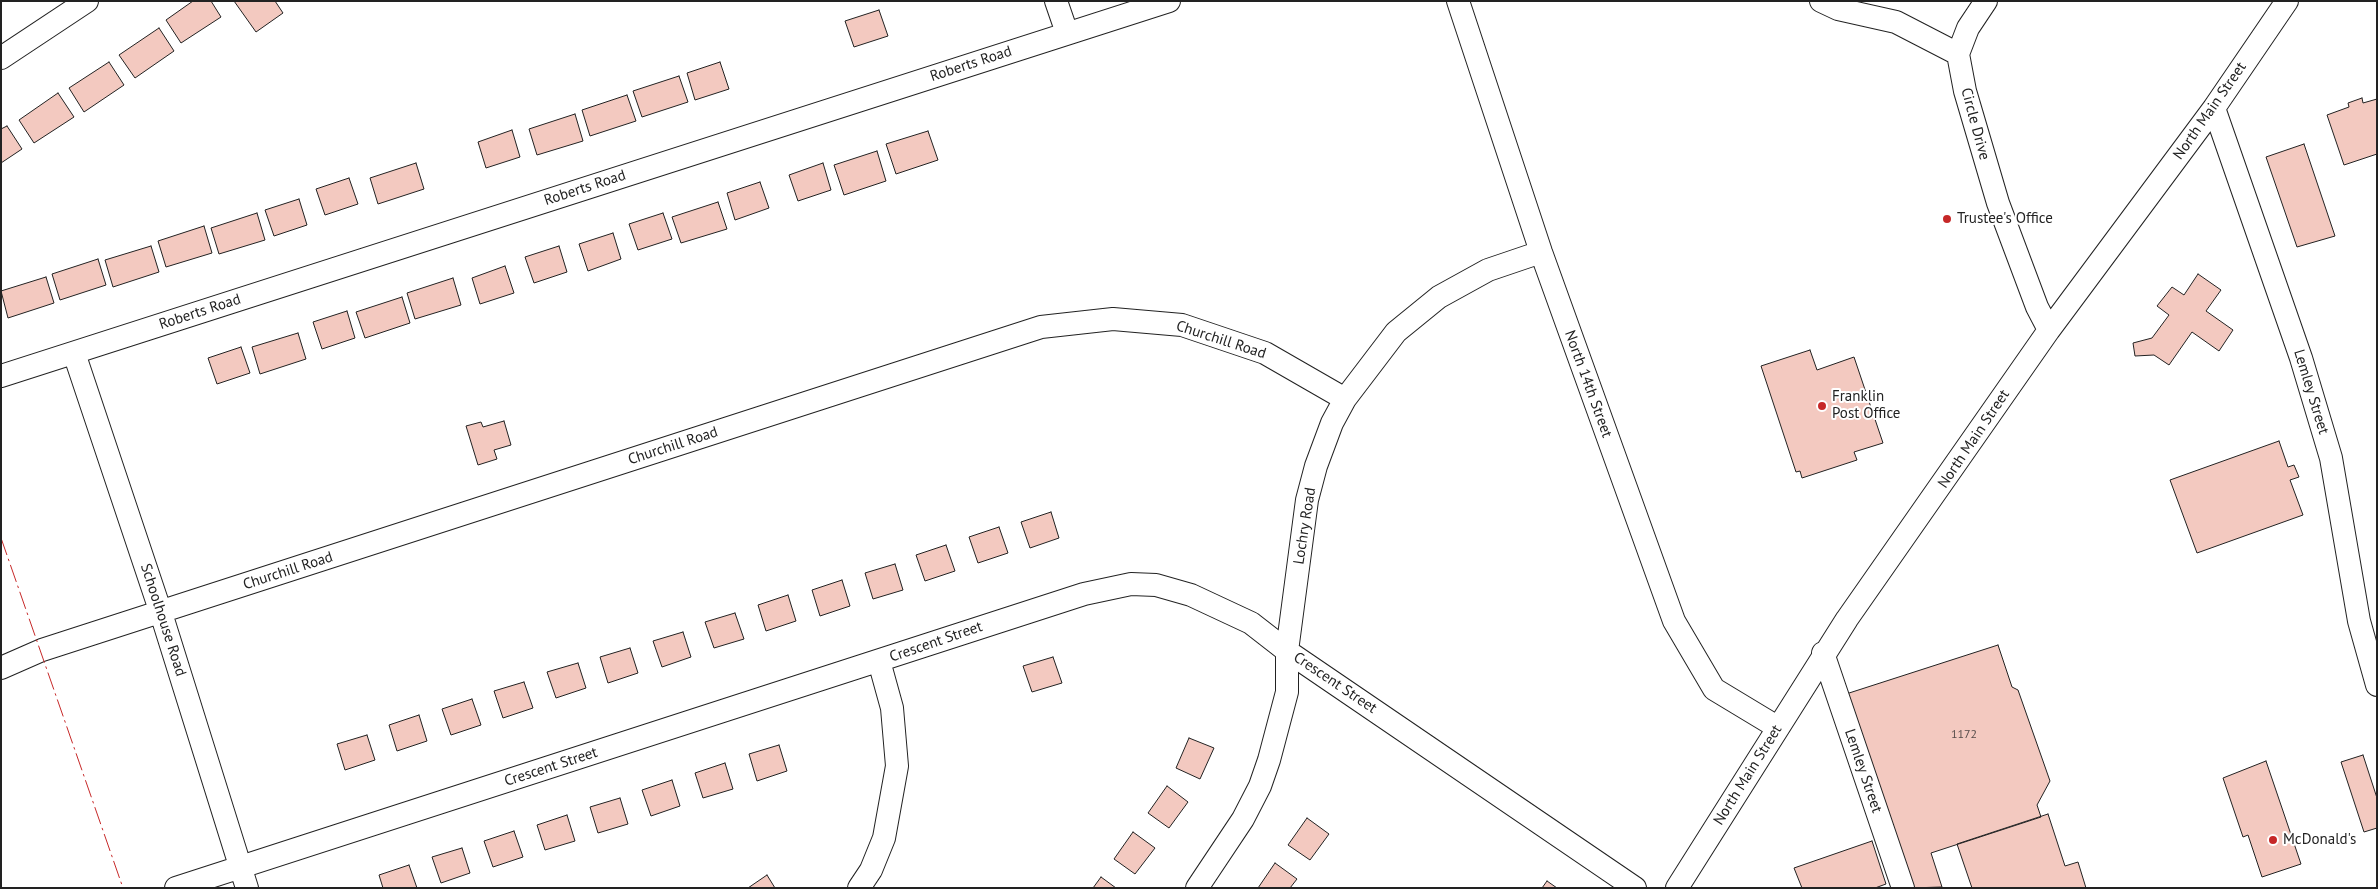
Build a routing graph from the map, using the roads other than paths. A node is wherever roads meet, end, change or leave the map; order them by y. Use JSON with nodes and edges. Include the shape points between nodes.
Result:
{"nodes":[{"id":1,"x":87,"y":1,"type":"edge"},
{"id":2,"x":1056,"y":1,"type":"edge"},
{"id":3,"x":1169,"y":1,"type":"edge"},
{"id":4,"x":1458,"y":1,"type":"edge"},
{"id":5,"x":1821,"y":1,"type":"edge"},
{"id":6,"x":1986,"y":1,"type":"edge"},
{"id":7,"x":2287,"y":1,"type":"edge"},
{"id":8,"x":1068,"y":33,"type":"junction"},
{"id":9,"x":1958,"y":54,"type":"junction"},
{"id":10,"x":1,"y":58,"type":"edge"},
{"id":11,"x":2214,"y":108,"type":"junction"},
{"id":12,"x":1541,"y":252,"type":"junction"},
{"id":13,"x":2049,"y":330,"type":"junction"},
{"id":14,"x":74,"y":353,"type":"junction"},
{"id":15,"x":1,"y":376,"type":"edge"},
{"id":16,"x":1345,"y":399,"type":"junction"},
{"id":17,"x":161,"y":613,"type":"junction"},
{"id":18,"x":1287,"y":651,"type":"junction"},
{"id":19,"x":1823,"y":654,"type":"junction"},
{"id":20,"x":879,"y":661,"type":"junction"},
{"id":21,"x":1,"y":668,"type":"edge"},
{"id":22,"x":2377,"y":685,"type":"edge"},
{"id":23,"x":1777,"y":728,"type":"junction"},
{"id":24,"x":244,"y":878,"type":"edge"},
{"id":25,"x":176,"y":888,"type":"edge"},
{"id":26,"x":859,"y":888,"type":"edge"},
{"id":27,"x":1197,"y":888,"type":"edge"},
{"id":28,"x":1635,"y":888,"type":"edge"},
{"id":29,"x":1677,"y":888,"type":"edge"},
{"id":30,"x":1903,"y":888,"type":"edge"}],
"edges":[{"from":1,"to":10,"type":"street"},
{"from":2,"to":8,"type":"street"},
{"from":3,"to":8,"type":"street","name":"Roberts Road"},
{"from":4,"to":12,"type":"street","name":"North 14th Street"},
{"from":5,"to":9,"type":"street","via":[[1838,10],[1896,22]]},
{"from":6,"to":9,"type":"street","via":[[1968,28]]},
{"from":7,"to":11,"type":"street","name":"North Main Street"},
{"from":8,"to":14,"type":"street","name":"Roberts Road"},
{"from":9,"to":13,"type":"street","name":"Circle Drive","via":[[1965,91],[1998,203]]},
{"from":11,"to":13,"type":"street","name":"North Main Street"},
{"from":11,"to":22,"type":"street","name":"Lemley Street","via":[[2298,349],[2329,450],[2359,621]]},
{"from":12,"to":16,"type":"street","name":"Lochry Road","via":[[1488,270],[1439,297],[1396,332]]},
{"from":12,"to":23,"type":"street","name":"North 14th Street","via":[[1674,621],[1714,689]]},
{"from":13,"to":19,"type":"street","name":"North Main Street"},
{"from":14,"to":15,"type":"street","name":"Roberts Road"},
{"from":14,"to":17,"type":"street","name":"Schoolhouse Road"},
{"from":16,"to":17,"type":"street","name":"Churchill Road","via":[[1265,353],[1182,324],[1113,319],[1041,327]]},
{"from":16,"to":18,"type":"street","name":"Lochry Road","via":[[1316,466],[1308,500]]},
{"from":17,"to":21,"type":"street","name":"Churchill Road","via":[[42,650]]},
{"from":17,"to":24,"type":"street","name":"Schoolhouse Road"},
{"from":18,"to":20,"type":"street","name":"Crescent Street","via":[[1251,623],[1191,595],[1156,585],[1131,584],[1084,594]]},
{"from":18,"to":27,"type":"street","name":"Lochry Road","via":[[1287,692],[1260,786],[1243,819]]},
{"from":18,"to":28,"type":"street","name":"Crescent Street"},
{"from":19,"to":23,"type":"street","name":"North Main Street"},
{"from":19,"to":30,"type":"street","name":"Lemley Street"},
{"from":20,"to":24,"type":"street","name":"Crescent Street"},
{"from":20,"to":26,"type":"street","via":[[892,708],[897,766],[884,838]]},
{"from":23,"to":29,"type":"street","name":"North Main Street"},
{"from":24,"to":25,"type":"street","name":"Crescent Street"}]}
